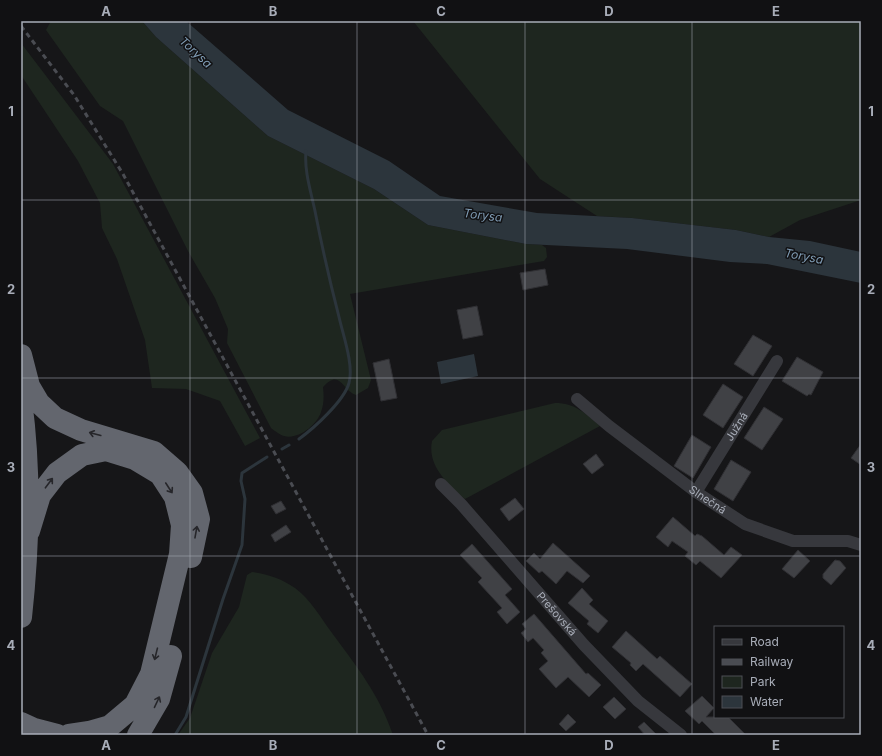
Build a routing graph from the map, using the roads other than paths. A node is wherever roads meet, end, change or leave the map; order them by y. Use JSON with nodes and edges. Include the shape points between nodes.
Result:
{"nodes":[{"id":1,"x":21,"y":355,"type":"edge"},
{"id":2,"x":777,"y":361,"type":"dead end"},
{"id":3,"x":577,"y":399,"type":"dead end"},
{"id":4,"x":21,"y":400,"type":"edge"},
{"id":5,"x":441,"y":484,"type":"dead end"},
{"id":6,"x":696,"y":492,"type":"junction"},
{"id":7,"x":28,"y":531,"type":"junction"},
{"id":8,"x":861,"y":544,"type":"edge"},
{"id":9,"x":21,"y":617,"type":"edge"},
{"id":10,"x":21,"y":723,"type":"edge"},
{"id":11,"x":57,"y":735,"type":"edge"},
{"id":12,"x":69,"y":735,"type":"edge"},
{"id":13,"x":138,"y":735,"type":"edge"},
{"id":14,"x":681,"y":735,"type":"edge"}],
"edges":[{"from":13,"to":1,"type":"highway","one_way":true,"via":[[159,699],[168,666],[199,519],[192,493],[177,472],[154,452],[81,430],[56,418],[39,403],[29,386]]},
{"from":2,"to":6,"type":"street","name":"Južná"},
{"from":3,"to":6,"type":"street","name":"Slnečná"},
{"from":4,"to":7,"type":"highway","via":[[26,438]]},
{"from":5,"to":14,"type":"street","name":"Prešovská","via":[[584,645],[638,700]]},
{"from":6,"to":8,"type":"street","name":"Slnečná","via":[[745,524],[794,541],[848,541]]},
{"from":7,"to":9,"type":"highway"},
{"from":7,"to":12,"type":"highway","one_way":true,"via":[[40,495],[57,473],[82,455],[106,450],[135,459],[160,474],[175,497],[182,525],[180,554],[151,674],[136,705],[110,726]]},
{"from":10,"to":11,"type":"highway"}]}
